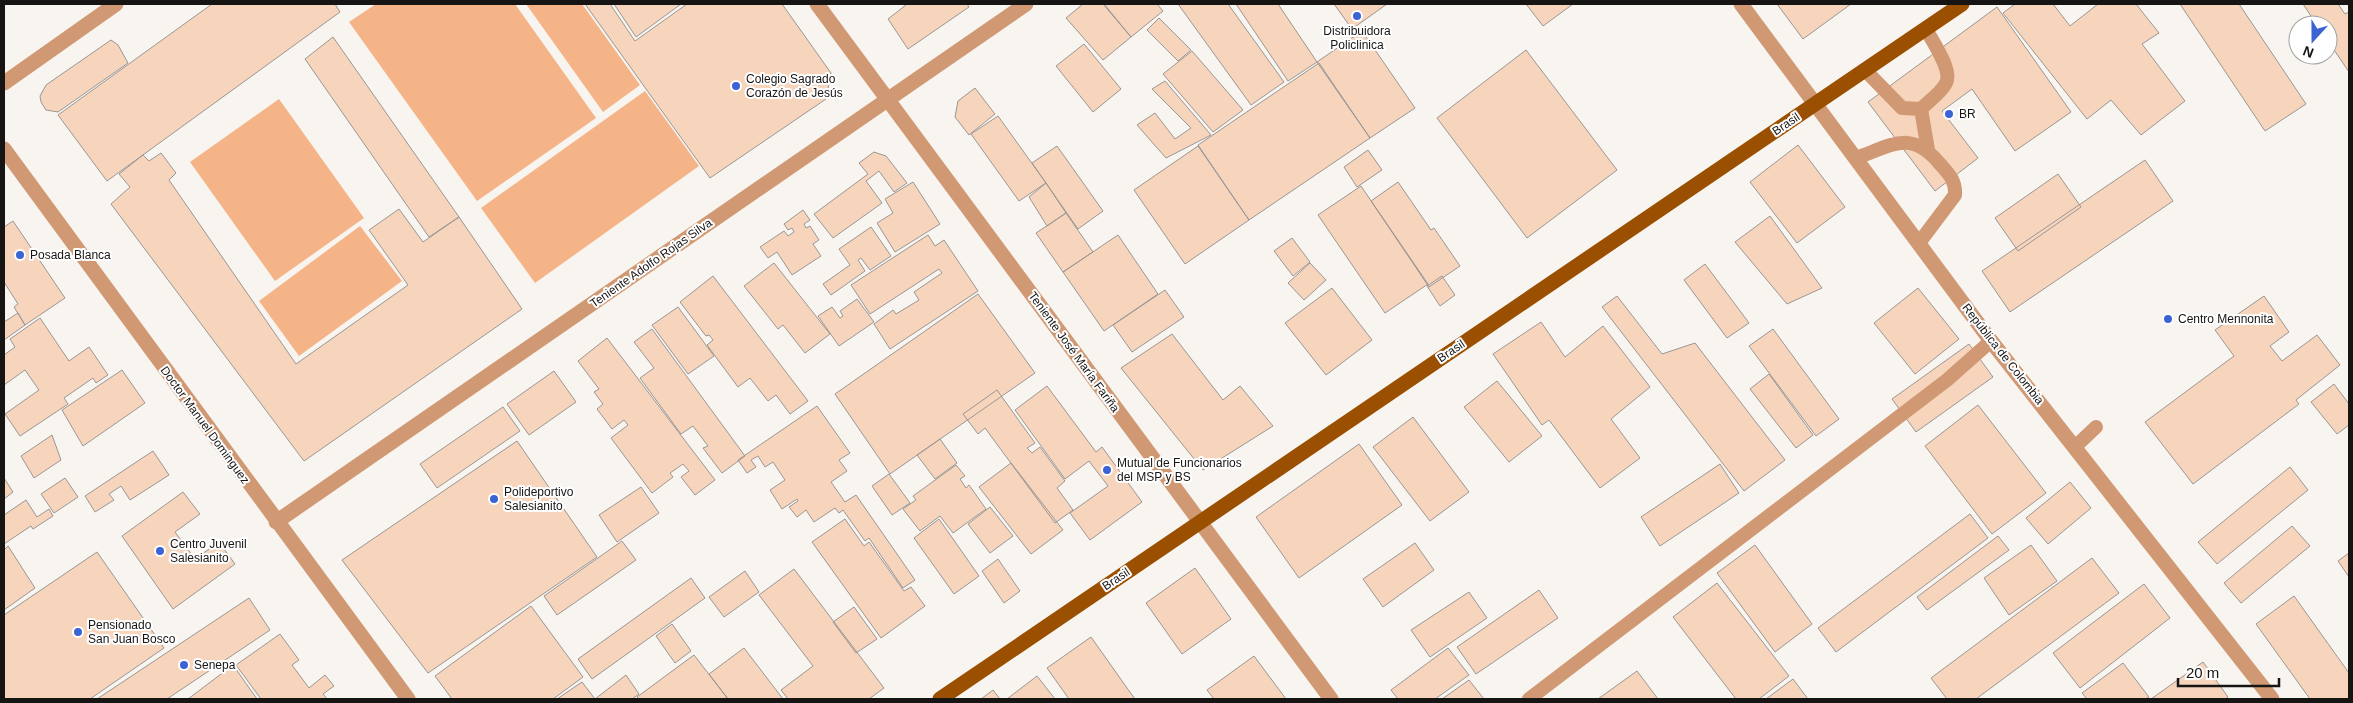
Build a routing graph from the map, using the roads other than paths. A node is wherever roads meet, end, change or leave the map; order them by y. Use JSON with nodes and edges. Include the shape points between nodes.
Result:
{"nodes":[{"id":1,"x":116,"y":4,"type":"edge"},
{"id":2,"x":817,"y":4,"type":"edge"},
{"id":3,"x":1026,"y":4,"type":"edge"},
{"id":4,"x":1741,"y":4,"type":"edge"},
{"id":5,"x":1962,"y":4,"type":"edge"},
{"id":6,"x":1926,"y":29,"type":"junction"},
{"id":7,"x":1865,"y":70,"type":"junction"},
{"id":8,"x":4,"y":83,"type":"edge"},
{"id":9,"x":888,"y":100,"type":"junction"},
{"id":10,"x":1816,"y":104,"type":"junction"},
{"id":11,"x":1921,"y":108,"type":"junction"},
{"id":12,"x":4,"y":149,"type":"edge"},
{"id":13,"x":1928,"y":150,"type":"junction"},
{"id":14,"x":1856,"y":158,"type":"junction"},
{"id":15,"x":1918,"y":243,"type":"junction"},
{"id":16,"x":1991,"y":340,"type":"junction"},
{"id":17,"x":2096,"y":427,"type":"dead end"},
{"id":18,"x":2076,"y":446,"type":"junction"},
{"id":19,"x":276,"y":522,"type":"junction"},
{"id":20,"x":1199,"y":522,"type":"junction"},
{"id":21,"x":408,"y":699,"type":"edge"},
{"id":22,"x":940,"y":699,"type":"edge"},
{"id":23,"x":1331,"y":699,"type":"edge"},
{"id":24,"x":1529,"y":699,"type":"edge"},
{"id":25,"x":2272,"y":699,"type":"edge"}],
"edges":[{"from":1,"to":8,"type":"street"},
{"from":2,"to":9,"type":"street","name":"Teniente José María Fariña"},
{"from":3,"to":9,"type":"street","name":"Teniente Adolfo Rojas Silva"},
{"from":4,"to":10,"type":"street","name":"República de Colombia"},
{"from":5,"to":6,"type":"main road","name":"Brasil"},
{"from":6,"to":7,"type":"main road","name":"Brasil"},
{"from":6,"to":11,"type":"lane","via":[[1948,75],[1946,83]]},
{"from":7,"to":10,"type":"main road","name":"Brasil"},
{"from":7,"to":11,"type":"lane","via":[[1902,108]]},
{"from":9,"to":19,"type":"street","name":"Teniente Adolfo Rojas Silva"},
{"from":9,"to":20,"type":"street","name":"Teniente José María Fariña"},
{"from":10,"to":14,"type":"street","name":"República de Colombia"},
{"from":10,"to":20,"type":"main road","name":"Brasil"},
{"from":11,"to":13,"type":"lane"},
{"from":12,"to":19,"type":"street","name":"Doctor Manuel Dominguez"},
{"from":13,"to":14,"type":"lane","via":[[1915,143],[1901,142]]},
{"from":13,"to":15,"type":"lane","via":[[1953,180],[1955,195]]},
{"from":14,"to":15,"type":"street","name":"República de Colombia"},
{"from":15,"to":16,"type":"street","name":"República de Colombia"},
{"from":16,"to":18,"type":"street","name":"República de Colombia"},
{"from":16,"to":24,"type":"lane","via":[[1947,380]]},
{"from":17,"to":18,"type":"lane"},
{"from":18,"to":25,"type":"street","name":"República de Colombia"},
{"from":19,"to":21,"type":"street","name":"Doctor Manuel Dominguez"},
{"from":20,"to":22,"type":"main road","name":"Brasil"},
{"from":20,"to":23,"type":"street","name":"Teniente José María Fariña"}]}
